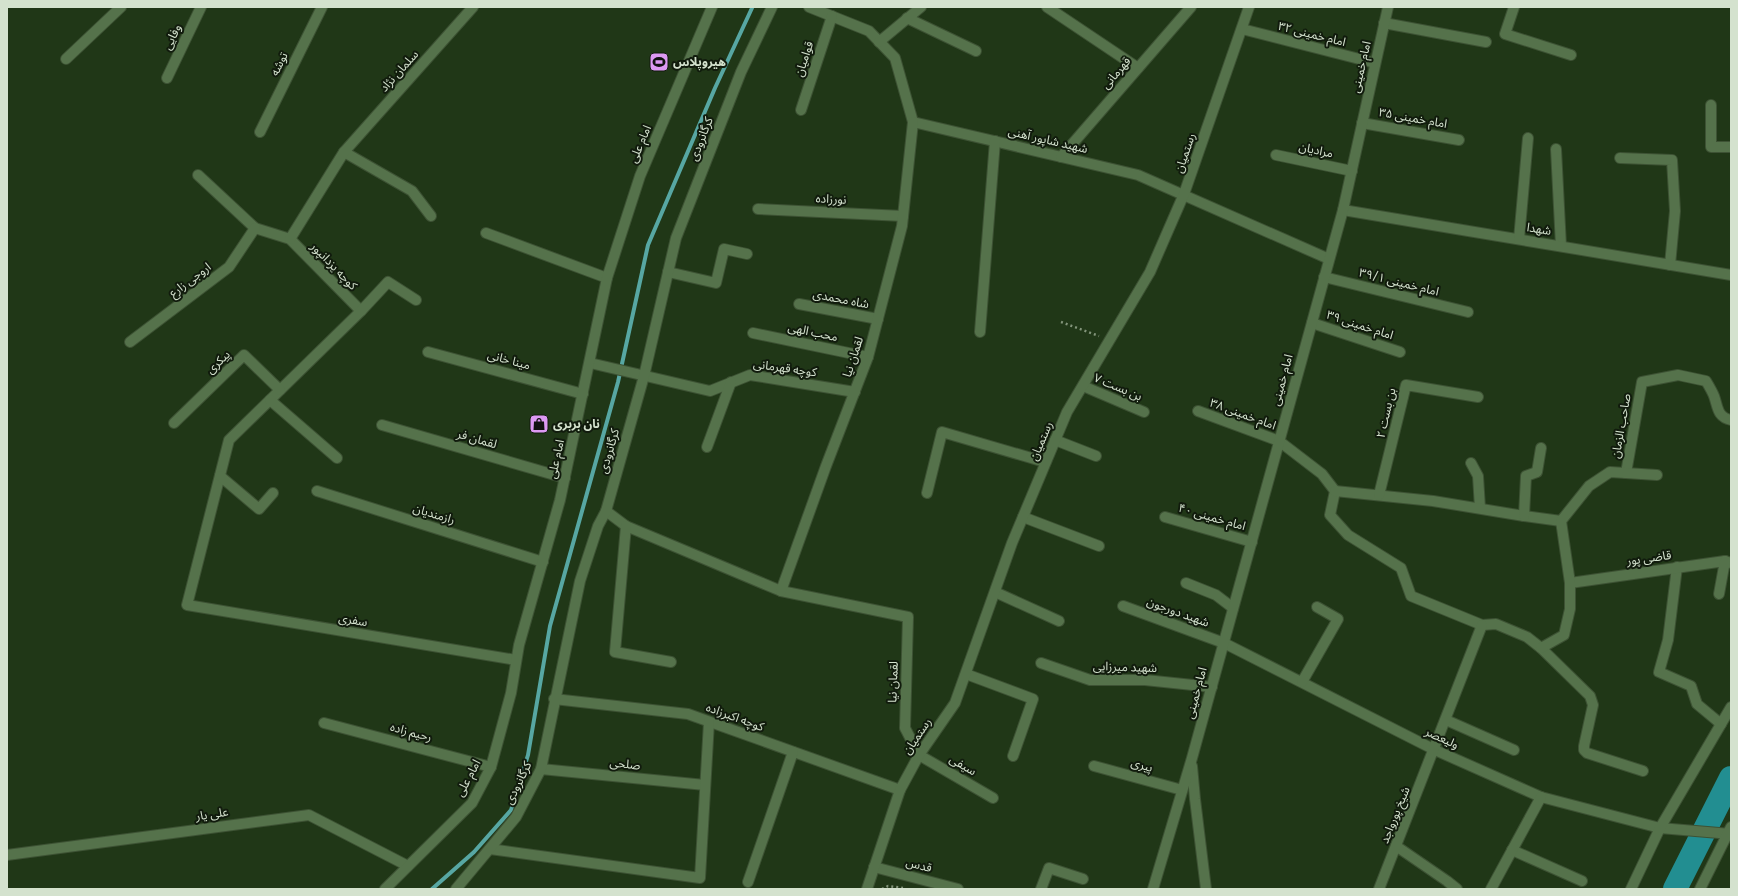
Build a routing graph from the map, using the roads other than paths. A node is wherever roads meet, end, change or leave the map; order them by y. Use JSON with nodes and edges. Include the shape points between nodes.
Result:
{"nodes":[{"id":1,"x":121,"y":7,"type":"edge"},
{"id":2,"x":201,"y":7,"type":"edge"},
{"id":3,"x":322,"y":7,"type":"edge"},
{"id":4,"x":473,"y":7,"type":"edge"},
{"id":5,"x":712,"y":7,"type":"edge"},
{"id":6,"x":772,"y":7,"type":"edge"},
{"id":7,"x":809,"y":7,"type":"edge"},
{"id":8,"x":921,"y":7,"type":"edge"},
{"id":9,"x":1046,"y":7,"type":"edge"},
{"id":10,"x":1191,"y":7,"type":"edge"},
{"id":11,"x":1250,"y":7,"type":"edge"},
{"id":12,"x":1388,"y":7,"type":"edge"},
{"id":13,"x":1514,"y":7,"type":"edge"},
{"id":14,"x":832,"y":16,"type":"junction"},
{"id":15,"x":907,"y":18,"type":"junction"},
{"id":16,"x":1384,"y":23,"type":"junction"},
{"id":17,"x":1242,"y":29,"type":"junction"},
{"id":18,"x":879,"y":42,"type":"junction"},
{"id":19,"x":1486,"y":42,"type":"dead end"},
{"id":20,"x":976,"y":51,"type":"dead end"},
{"id":21,"x":1571,"y":55,"type":"dead end"},
{"id":22,"x":66,"y":58,"type":"dead end"},
{"id":23,"x":1375,"y":63,"type":"junction"},
{"id":24,"x":1138,"y":68,"type":"junction"},
{"id":25,"x":167,"y":78,"type":"dead end"},
{"id":26,"x":1711,"y":105,"type":"dead end"},
{"id":27,"x":801,"y":110,"type":"dead end"},
{"id":28,"x":913,"y":122,"type":"junction"},
{"id":29,"x":1362,"y":123,"type":"junction"},
{"id":30,"x":260,"y":132,"type":"dead end"},
{"id":31,"x":1528,"y":138,"type":"dead end"},
{"id":32,"x":1459,"y":140,"type":"dead end"},
{"id":33,"x":996,"y":141,"type":"junction"},
{"id":34,"x":1731,"y":147,"type":"edge"},
{"id":35,"x":1556,"y":149,"type":"dead end"},
{"id":36,"x":344,"y":152,"type":"junction"},
{"id":37,"x":1276,"y":155,"type":"dead end"},
{"id":38,"x":1061,"y":157,"type":"junction"},
{"id":39,"x":1620,"y":158,"type":"dead end"},
{"id":40,"x":1352,"y":171,"type":"junction"},
{"id":41,"x":198,"y":175,"type":"dead end"},
{"id":42,"x":1184,"y":194,"type":"junction"},
{"id":43,"x":758,"y":209,"type":"dead end"},
{"id":44,"x":1343,"y":210,"type":"junction"},
{"id":45,"x":431,"y":216,"type":"dead end"},
{"id":46,"x":903,"y":216,"type":"junction"},
{"id":47,"x":255,"y":228,"type":"junction"},
{"id":48,"x":486,"y":233,"type":"dead end"},
{"id":49,"x":290,"y":239,"type":"junction"},
{"id":50,"x":1519,"y":239,"type":"junction"},
{"id":51,"x":1560,"y":246,"type":"junction"},
{"id":52,"x":747,"y":254,"type":"dead end"},
{"id":53,"x":1329,"y":259,"type":"junction"},
{"id":54,"x":1670,"y":265,"type":"junction"},
{"id":55,"x":668,"y":272,"type":"junction"},
{"id":56,"x":1731,"y":275,"type":"edge"},
{"id":57,"x":1324,"y":277,"type":"junction"},
{"id":58,"x":607,"y":278,"type":"junction"},
{"id":59,"x":416,"y":300,"type":"dead end"},
{"id":60,"x":799,"y":304,"type":"dead end"},
{"id":61,"x":361,"y":311,"type":"junction"},
{"id":62,"x":1468,"y":312,"type":"dead end"},
{"id":63,"x":878,"y":319,"type":"junction"},
{"id":64,"x":1312,"y":323,"type":"junction"},
{"id":65,"x":980,"y":332,"type":"dead end"},
{"id":66,"x":753,"y":333,"type":"dead end"},
{"id":67,"x":130,"y":342,"type":"dead end"},
{"id":68,"x":428,"y":352,"type":"dead end"},
{"id":69,"x":1400,"y":352,"type":"dead end"},
{"id":70,"x":868,"y":357,"type":"junction"},
{"id":71,"x":590,"y":363,"type":"junction"},
{"id":72,"x":644,"y":376,"type":"junction"},
{"id":73,"x":731,"y":382,"type":"junction"},
{"id":74,"x":1083,"y":386,"type":"junction"},
{"id":75,"x":280,"y":390,"type":"junction"},
{"id":76,"x":855,"y":392,"type":"junction"},
{"id":77,"x":583,"y":394,"type":"junction"},
{"id":78,"x":1478,"y":398,"type":"dead end"},
{"id":79,"x":270,"y":400,"type":"junction"},
{"id":80,"x":1198,"y":411,"type":"dead end"},
{"id":81,"x":1144,"y":412,"type":"dead end"},
{"id":82,"x":1731,"y":420,"type":"edge"},
{"id":83,"x":174,"y":423,"type":"dead end"},
{"id":84,"x":382,"y":425,"type":"dead end"},
{"id":85,"x":1055,"y":440,"type":"junction"},
{"id":86,"x":1279,"y":441,"type":"junction"},
{"id":87,"x":707,"y":447,"type":"dead end"},
{"id":88,"x":1540,"y":448,"type":"dead end"},
{"id":89,"x":1096,"y":456,"type":"dead end"},
{"id":90,"x":337,"y":458,"type":"dead end"},
{"id":91,"x":1045,"y":462,"type":"junction"},
{"id":92,"x":1471,"y":463,"type":"dead end"},
{"id":93,"x":1626,"y":473,"type":"junction"},
{"id":94,"x":1657,"y":475,"type":"dead end"},
{"id":95,"x":220,"y":476,"type":"junction"},
{"id":96,"x":565,"y":478,"type":"junction"},
{"id":97,"x":317,"y":491,"type":"dead end"},
{"id":98,"x":1335,"y":491,"type":"junction"},
{"id":99,"x":273,"y":493,"type":"dead end"},
{"id":100,"x":927,"y":493,"type":"dead end"},
{"id":101,"x":1379,"y":495,"type":"junction"},
{"id":102,"x":1480,"y":508,"type":"junction"},
{"id":103,"x":606,"y":510,"type":"junction"},
{"id":104,"x":1524,"y":516,"type":"junction"},
{"id":105,"x":1023,"y":517,"type":"junction"},
{"id":106,"x":1165,"y":517,"type":"dead end"},
{"id":107,"x":1561,"y":521,"type":"junction"},
{"id":108,"x":626,"y":526,"type":"junction"},
{"id":109,"x":1252,"y":542,"type":"junction"},
{"id":110,"x":1099,"y":546,"type":"dead end"},
{"id":111,"x":543,"y":562,"type":"junction"},
{"id":112,"x":1728,"y":562,"type":"edge"},
{"id":113,"x":1677,"y":568,"type":"junction"},
{"id":114,"x":1186,"y":583,"type":"dead end"},
{"id":115,"x":1570,"y":583,"type":"junction"},
{"id":116,"x":781,"y":591,"type":"junction"},
{"id":117,"x":995,"y":592,"type":"junction"},
{"id":118,"x":1719,"y":594,"type":"dead end"},
{"id":119,"x":1123,"y":606,"type":"dead end"},
{"id":120,"x":1317,"y":607,"type":"dead end"},
{"id":121,"x":1233,"y":608,"type":"junction"},
{"id":122,"x":1059,"y":621,"type":"dead end"},
{"id":123,"x":1482,"y":625,"type":"junction"},
{"id":124,"x":1224,"y":643,"type":"junction"},
{"id":125,"x":1541,"y":648,"type":"junction"},
{"id":126,"x":516,"y":660,"type":"junction"},
{"id":127,"x":671,"y":662,"type":"dead end"},
{"id":128,"x":1041,"y":663,"type":"dead end"},
{"id":129,"x":966,"y":674,"type":"junction"},
{"id":130,"x":1302,"y":682,"type":"junction"},
{"id":131,"x":1212,"y":687,"type":"junction"},
{"id":132,"x":554,"y":699,"type":"junction"},
{"id":133,"x":1731,"y":707,"type":"edge"},
{"id":134,"x":1446,"y":720,"type":"junction"},
{"id":135,"x":709,"y":722,"type":"junction"},
{"id":136,"x":324,"y":723,"type":"dead end"},
{"id":137,"x":1721,"y":724,"type":"junction"},
{"id":138,"x":1435,"y":750,"type":"junction"},
{"id":139,"x":1514,"y":750,"type":"dead end"},
{"id":140,"x":793,"y":752,"type":"junction"},
{"id":141,"x":919,"y":755,"type":"junction"},
{"id":142,"x":1013,"y":756,"type":"dead end"},
{"id":143,"x":1192,"y":758,"type":"junction"},
{"id":144,"x":1094,"y":766,"type":"dead end"},
{"id":145,"x":491,"y":767,"type":"junction"},
{"id":146,"x":541,"y":769,"type":"junction"},
{"id":147,"x":1643,"y":770,"type":"dead end"},
{"id":148,"x":706,"y":785,"type":"junction"},
{"id":149,"x":900,"y":790,"type":"junction"},
{"id":150,"x":1182,"y":790,"type":"junction"},
{"id":151,"x":1541,"y":797,"type":"junction"},
{"id":152,"x":993,"y":798,"type":"dead end"},
{"id":153,"x":1660,"y":828,"type":"junction"},
{"id":154,"x":1730,"y":831,"type":"edge"},
{"id":155,"x":1396,"y":846,"type":"junction"},
{"id":156,"x":490,"y":848,"type":"junction"},
{"id":157,"x":1512,"y":850,"type":"junction"},
{"id":158,"x":7,"y":855,"type":"edge"},
{"id":159,"x":408,"y":866,"type":"junction"},
{"id":160,"x":874,"y":867,"type":"junction"},
{"id":161,"x":1083,"y":879,"type":"dead end"},
{"id":162,"x":1582,"y":881,"type":"dead end"},
{"id":163,"x":748,"y":882,"type":"dead end"},
{"id":164,"x":385,"y":889,"type":"edge"},
{"id":165,"x":456,"y":889,"type":"edge"},
{"id":166,"x":867,"y":889,"type":"edge"},
{"id":167,"x":958,"y":889,"type":"edge"},
{"id":168,"x":1041,"y":889,"type":"edge"},
{"id":169,"x":1153,"y":889,"type":"edge"},
{"id":170,"x":1206,"y":889,"type":"edge"},
{"id":171,"x":1380,"y":889,"type":"edge"},
{"id":172,"x":1457,"y":889,"type":"edge"},
{"id":173,"x":1491,"y":889,"type":"edge"},
{"id":174,"x":1631,"y":889,"type":"edge"},
{"id":175,"x":1700,"y":889,"type":"edge"}],
"edges":[{"from":1,"to":22,"type":"street"},
{"from":2,"to":25,"type":"street","name":"وفایی"},
{"from":3,"to":30,"type":"street","name":"توشه"},
{"from":4,"to":36,"type":"street","name":"سلمان نژاد"},
{"from":5,"to":58,"type":"street","name":"امام علی","via":[[640,176]]},
{"from":6,"to":55,"type":"street","name":"کرگانرودی","via":[[741,72],[676,238]]},
{"from":7,"to":14,"type":"street"},
{"from":8,"to":15,"type":"street"},
{"from":9,"to":24,"type":"street"},
{"from":10,"to":24,"type":"street","name":"قهرمانی"},
{"from":11,"to":17,"type":"street","name":"رستمیان"},
{"from":12,"to":16,"type":"street","name":"امام خمینی"},
{"from":13,"to":21,"type":"street","via":[[1505,34]]},
{"from":14,"to":18,"type":"street","via":[[869,31]]},
{"from":14,"to":27,"type":"street","name":"قوامیان"},
{"from":15,"to":18,"type":"street"},
{"from":15,"to":20,"type":"street"},
{"from":16,"to":19,"type":"street"},
{"from":16,"to":23,"type":"street","name":"امام خمینی"},
{"from":17,"to":23,"type":"street","name":"امام خمینی ۳۲"},
{"from":17,"to":42,"type":"street","name":"رستمیان"},
{"from":18,"to":28,"type":"street","via":[[895,58]]},
{"from":23,"to":29,"type":"street","name":"امام خمینی"},
{"from":24,"to":38,"type":"street","name":"قهرمانی"},
{"from":26,"to":34,"type":"street","via":[[1711,147]]},
{"from":28,"to":33,"type":"street","name":"شهید شاپور آهنی"},
{"from":28,"to":46,"type":"street","name":"لقمان نیا"},
{"from":29,"to":32,"type":"street","name":"امام خمینی ۳۵"},
{"from":29,"to":40,"type":"street","name":"امام خمینی"},
{"from":31,"to":50,"type":"street"},
{"from":33,"to":38,"type":"street","name":"شهید شاپور آهنی"},
{"from":33,"to":65,"type":"street"},
{"from":35,"to":51,"type":"street"},
{"from":36,"to":45,"type":"street","via":[[412,192]]},
{"from":36,"to":49,"type":"street","name":"سلمان نژاد"},
{"from":37,"to":40,"type":"street","name":"مرادیان"},
{"from":38,"to":42,"type":"street","name":"شهید شاپور آهنی","via":[[1138,175]]},
{"from":39,"to":54,"type":"street","via":[[1672,160],[1675,211]]},
{"from":40,"to":44,"type":"street","name":"امام خمینی"},
{"from":41,"to":47,"type":"street"},
{"from":42,"to":53,"type":"street","name":"شهید شاپور آهنی"},
{"from":42,"to":74,"type":"street","name":"رستمیان","via":[[1150,272]]},
{"from":43,"to":46,"type":"street","name":"نورزاده"},
{"from":44,"to":50,"type":"street","name":"شهدا"},
{"from":44,"to":53,"type":"street","name":"امام خمینی"},
{"from":46,"to":63,"type":"street","name":"لقمان نیا"},
{"from":47,"to":49,"type":"street"},
{"from":47,"to":67,"type":"street","name":"اروجی زارع","via":[[229,267]]},
{"from":48,"to":58,"type":"street"},
{"from":49,"to":61,"type":"street","name":"کوچه یزدانپور"},
{"from":50,"to":51,"type":"street","name":"شهدا"},
{"from":51,"to":54,"type":"street","name":"شهدا"},
{"from":52,"to":55,"type":"street","via":[[724,249],[716,283]]},
{"from":53,"to":57,"type":"street","name":"امام خمینی"},
{"from":54,"to":56,"type":"street","name":"شهدا"},
{"from":55,"to":72,"type":"street","name":"کرگانرودی"},
{"from":57,"to":62,"type":"street","name":"امام خمینی ۳۹/۱"},
{"from":57,"to":64,"type":"street","name":"امام خمینی"},
{"from":58,"to":71,"type":"street","name":"امام علی"},
{"from":59,"to":61,"type":"street","via":[[388,282]]},
{"from":60,"to":63,"type":"street","name":"شاه محمدی"},
{"from":61,"to":75,"type":"street"},
{"from":63,"to":70,"type":"street","name":"لقمان نیا"},
{"from":64,"to":69,"type":"street","name":"امام خمینی ۳۹"},
{"from":64,"to":86,"type":"street","name":"امام خمینی"},
{"from":66,"to":70,"type":"street","name":"محب الهی"},
{"from":68,"to":77,"type":"street","name":"مینا خانی"},
{"from":70,"to":76,"type":"street","name":"لقمان نیا"},
{"from":71,"to":72,"type":"street","name":"کوچه قهرمانی"},
{"from":71,"to":77,"type":"street","name":"امام علی"},
{"from":72,"to":73,"type":"street","name":"کوچه قهرمانی","via":[[710,391]]},
{"from":72,"to":103,"type":"street","name":"کرگانرودی"},
{"from":73,"to":76,"type":"street","name":"کوچه قهرمانی","via":[[750,375]]},
{"from":73,"to":87,"type":"street"},
{"from":74,"to":81,"type":"street","name":"بن بست ۷"},
{"from":74,"to":85,"type":"street","name":"رستمیان","via":[[1067,412]]},
{"from":75,"to":79,"type":"street"},
{"from":75,"to":83,"type":"street","name":"پیکری","via":[[244,355]]},
{"from":76,"to":116,"type":"street","name":"لقمان نیا"},
{"from":77,"to":96,"type":"street","name":"امام علی"},
{"from":78,"to":101,"type":"street","name":"بن بست ۲","via":[[1406,386]]},
{"from":79,"to":90,"type":"street"},
{"from":79,"to":95,"type":"street","via":[[229,440]]},
{"from":80,"to":86,"type":"street","name":"امام خمینی ۳۸"},
{"from":82,"to":93,"type":"street","name":"صاحب الزمان","via":[[1725,419],[1718,411],[1714,395],[1706,381],[1678,375],[1642,382]]},
{"from":84,"to":96,"type":"street","name":"لقمان فر"},
{"from":85,"to":89,"type":"street"},
{"from":85,"to":91,"type":"street","name":"رستمیان"},
{"from":86,"to":98,"type":"street","name":"امام خمینی ۳۸","via":[[1322,474]]},
{"from":86,"to":109,"type":"street","name":"امام خمینی"},
{"from":88,"to":104,"type":"street","via":[[1537,472],[1526,476]]},
{"from":91,"to":100,"type":"street","via":[[942,432]]},
{"from":91,"to":105,"type":"street","name":"رستمیان"},
{"from":92,"to":102,"type":"street","via":[[1478,476]]},
{"from":93,"to":94,"type":"street"},
{"from":93,"to":107,"type":"street","via":[[1610,472],[1589,486]]},
{"from":95,"to":99,"type":"street","via":[[259,509]]},
{"from":95,"to":126,"type":"street","name":"سفری","via":[[187,605]]},
{"from":96,"to":111,"type":"street","name":"امام علی"},
{"from":97,"to":111,"type":"street","name":"رازمندیان"},
{"from":98,"to":101,"type":"street"},
{"from":98,"to":123,"type":"street","via":[[1330,515],[1348,536],[1401,568],[1411,596]]},
{"from":101,"to":102,"type":"street"},
{"from":102,"to":104,"type":"street"},
{"from":103,"to":108,"type":"street","name":"لقمان نیا"},
{"from":103,"to":132,"type":"street","name":"کرگانرودی","via":[[598,526],[580,581]]},
{"from":104,"to":107,"type":"street"},
{"from":105,"to":110,"type":"street"},
{"from":105,"to":117,"type":"street","name":"رستمیان"},
{"from":106,"to":109,"type":"street","name":"امام خمینی ۴۰"},
{"from":107,"to":115,"type":"street"},
{"from":108,"to":116,"type":"street","name":"لقمان نیا"},
{"from":108,"to":127,"type":"street","via":[[615,652]]},
{"from":109,"to":121,"type":"street","name":"امام خمینی"},
{"from":111,"to":126,"type":"street","name":"امام علی"},
{"from":112,"to":113,"type":"street","name":"قاضی پور"},
{"from":112,"to":118,"type":"street"},
{"from":113,"to":115,"type":"street","name":"قاضی پور"},
{"from":113,"to":137,"type":"street","via":[[1668,640],[1660,672],[1691,686],[1697,704]]},
{"from":114,"to":121,"type":"street","via":[[1216,595]]},
{"from":115,"to":125,"type":"street","via":[[1570,609],[1564,635]]},
{"from":116,"to":141,"type":"street","name":"لقمان نیا","via":[[908,617],[905,728]]},
{"from":117,"to":122,"type":"street"},
{"from":117,"to":129,"type":"street","name":"رستمیان"},
{"from":119,"to":124,"type":"street","name":"شهید دورجون"},
{"from":120,"to":130,"type":"street","via":[[1338,619]]},
{"from":121,"to":124,"type":"street","name":"امام خمینی"},
{"from":123,"to":125,"type":"street","via":[[1496,624],[1527,637]]},
{"from":123,"to":134,"type":"street","name":"شیخ پورواجد"},
{"from":124,"to":130,"type":"street","name":"ولیعصر"},
{"from":124,"to":131,"type":"street","name":"امام خمینی"},
{"from":125,"to":147,"type":"street","via":[[1592,700],[1584,750]]},
{"from":126,"to":145,"type":"street","name":"امام علی","via":[[511,693]]},
{"from":128,"to":131,"type":"street","name":"شهید میرزایی","via":[[1090,680],[1145,680]]},
{"from":129,"to":141,"type":"street","name":"رستمیان","via":[[955,703]]},
{"from":129,"to":142,"type":"street","via":[[1033,699]]},
{"from":130,"to":138,"type":"street","name":"ولیعصر"},
{"from":131,"to":143,"type":"street","name":"امام خمینی"},
{"from":132,"to":135,"type":"street","name":"کوچه اکبرزاده","via":[[688,714]]},
{"from":132,"to":146,"type":"street","name":"کرگانرودی"},
{"from":133,"to":137,"type":"street"},
{"from":134,"to":138,"type":"street","name":"شیخ پورواجد"},
{"from":134,"to":139,"type":"street"},
{"from":135,"to":140,"type":"street","name":"کوچه اکبرزاده"},
{"from":135,"to":148,"type":"street"},
{"from":136,"to":145,"type":"street","name":"رحیم زاده"},
{"from":137,"to":153,"type":"street"},
{"from":138,"to":151,"type":"street","name":"ولیعصر"},
{"from":138,"to":155,"type":"street","name":"شیخ پورواجد"},
{"from":140,"to":149,"type":"street","name":"کوچه اکبرزاده"},
{"from":140,"to":163,"type":"street"},
{"from":141,"to":149,"type":"street","name":"رستمیان"},
{"from":141,"to":152,"type":"street","name":"سیفی"},
{"from":143,"to":150,"type":"street","name":"امام خمینی"},
{"from":143,"to":170,"type":"street","name":"امام خمینی"},
{"from":144,"to":150,"type":"street","name":"پیری"},
{"from":145,"to":159,"type":"street","name":"امام علی","via":[[472,803]]},
{"from":146,"to":148,"type":"street","name":"صلحی"},
{"from":146,"to":156,"type":"street","name":"کرگانرودی","via":[[516,817]]},
{"from":148,"to":156,"type":"street","via":[[700,878]]},
{"from":149,"to":160,"type":"street","name":"رستمیان"},
{"from":150,"to":169,"type":"street","name":"امام خمینی"},
{"from":151,"to":153,"type":"street","name":"ولیعصر"},
{"from":151,"to":157,"type":"street"},
{"from":153,"to":154,"type":"street","name":"ولیعصر"},
{"from":153,"to":174,"type":"street"},
{"from":154,"to":175,"type":"street"},
{"from":155,"to":171,"type":"street","name":"شیخ پورواجد"},
{"from":155,"to":172,"type":"street"},
{"from":156,"to":165,"type":"street","name":"کرگانرودی"},
{"from":157,"to":162,"type":"street"},
{"from":157,"to":173,"type":"street"},
{"from":158,"to":159,"type":"street","name":"علی یار","via":[[309,814]]},
{"from":159,"to":164,"type":"street","name":"امام علی"},
{"from":160,"to":166,"type":"street","name":"رستمیان"},
{"from":160,"to":167,"type":"street","name":"قدس"},
{"from":161,"to":168,"type":"street","via":[[1049,868]]}]}
